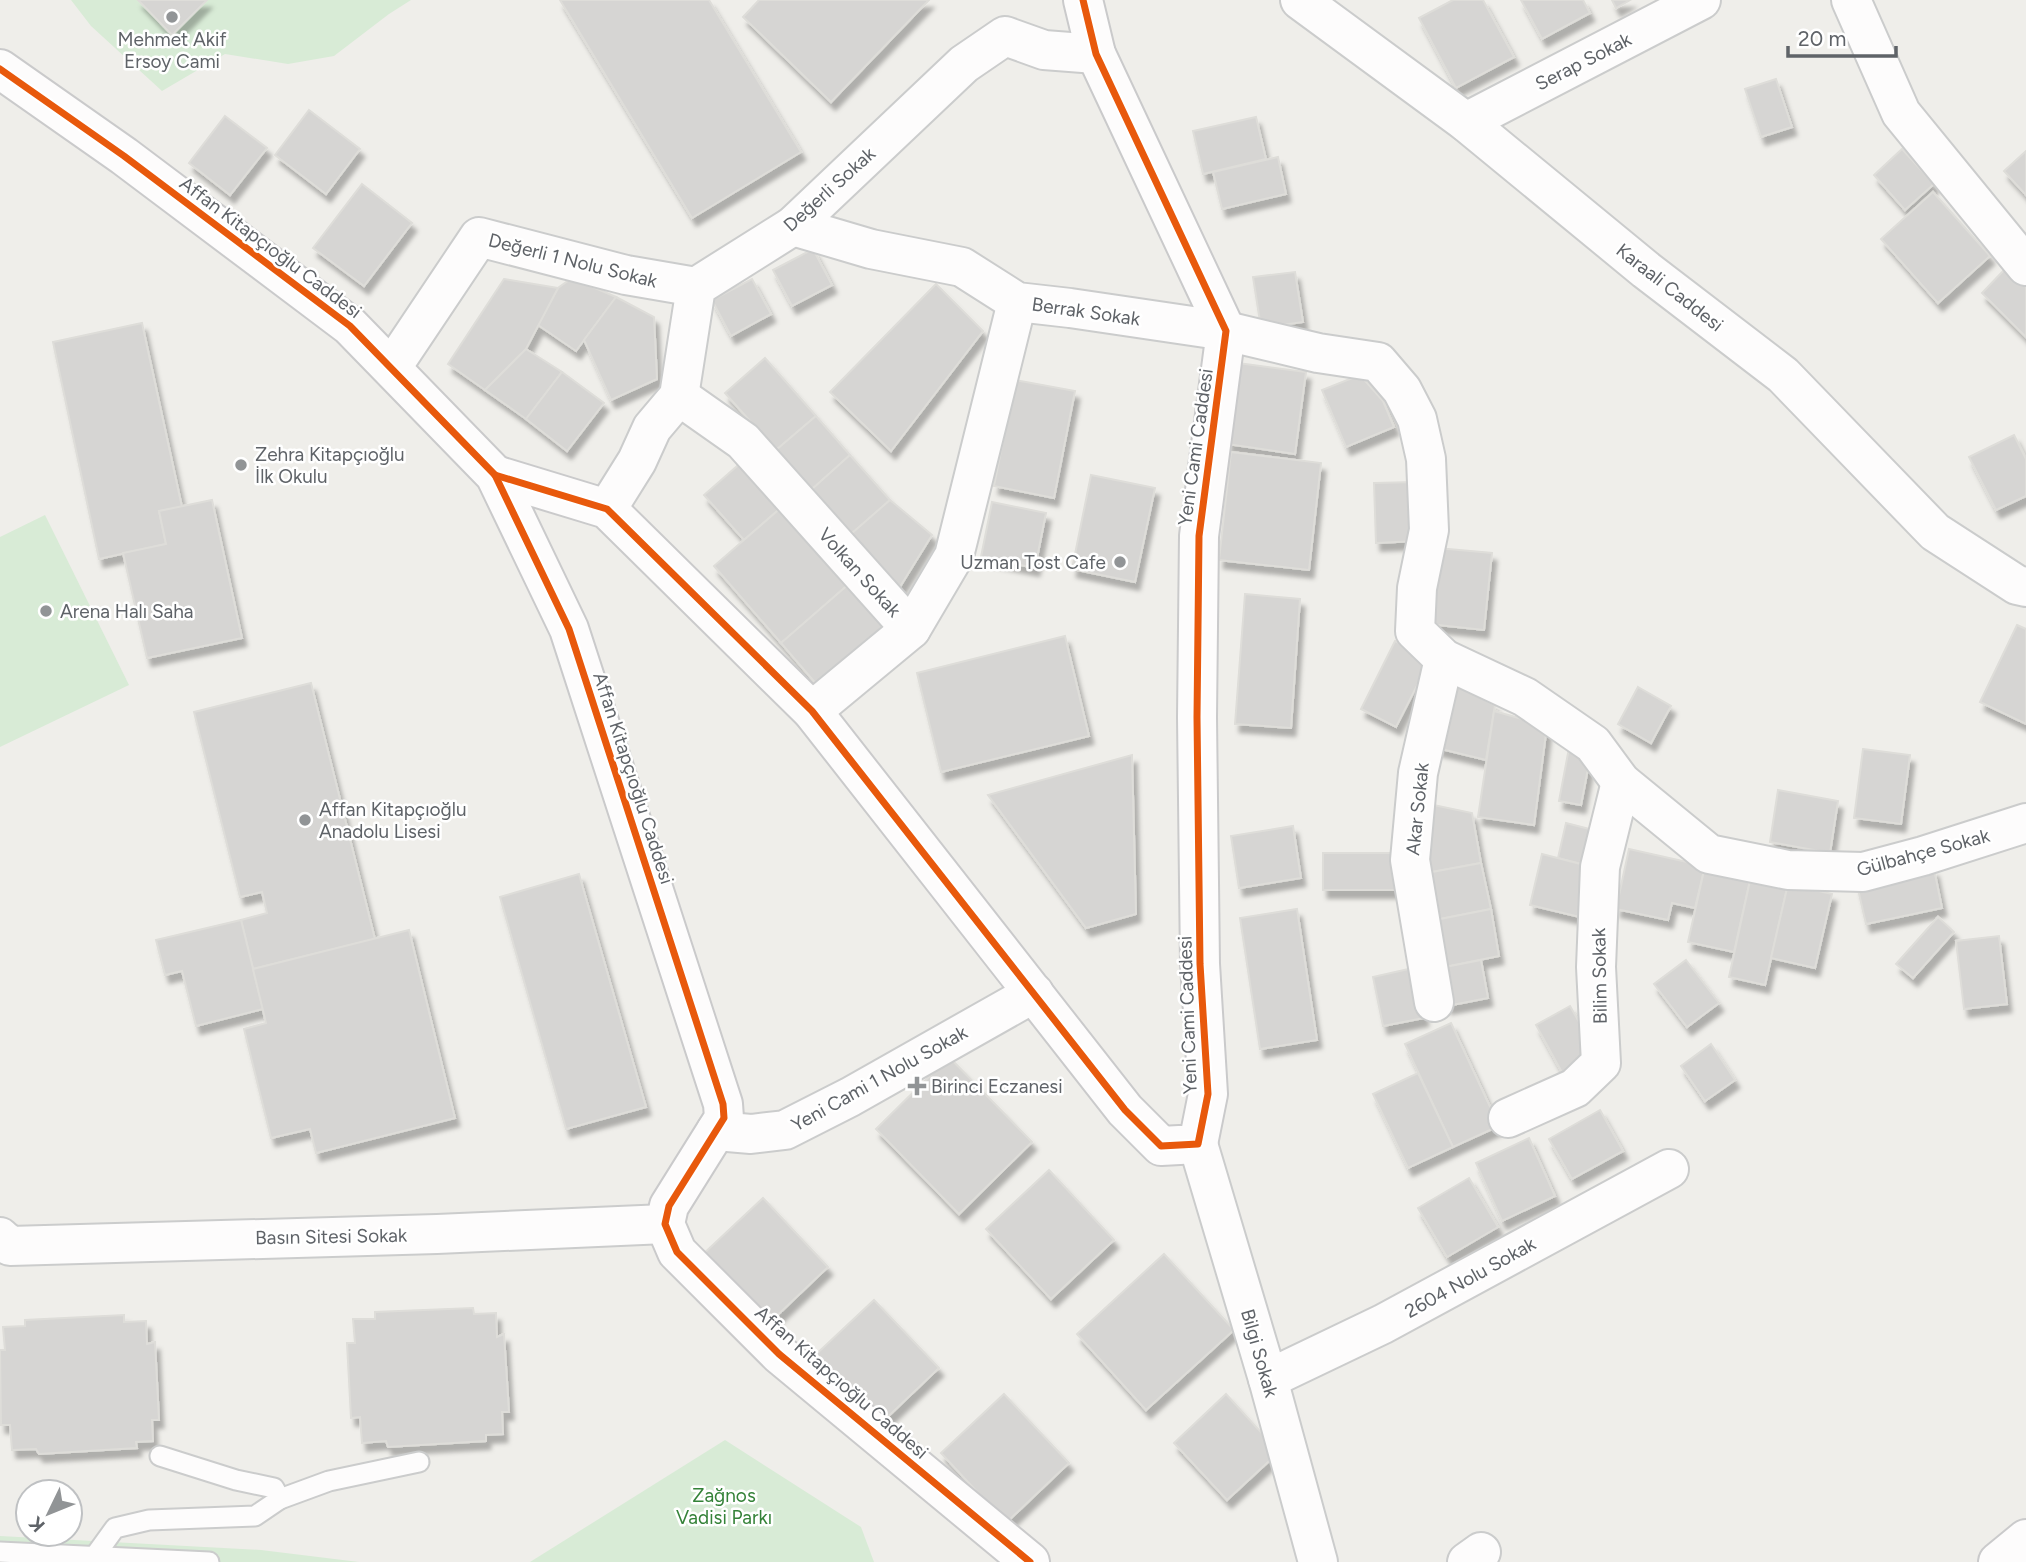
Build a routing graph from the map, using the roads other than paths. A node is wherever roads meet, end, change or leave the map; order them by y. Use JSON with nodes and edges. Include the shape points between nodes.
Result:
{"nodes":[{"id":1,"x":1083,"y":0,"type":"edge"},
{"id":2,"x":1300,"y":0,"type":"edge"},
{"id":3,"x":1701,"y":0,"type":"edge"},
{"id":4,"x":1851,"y":0,"type":"edge"},
{"id":5,"x":1096,"y":54,"type":"junction"},
{"id":6,"x":6,"y":77,"type":"edge"},
{"id":7,"x":1466,"y":122,"type":"junction"},
{"id":8,"x":793,"y":226,"type":"junction"},
{"id":9,"x":2026,"y":266,"type":"edge"},
{"id":10,"x":696,"y":287,"type":"junction"},
{"id":11,"x":1017,"y":302,"type":"junction"},
{"id":12,"x":1226,"y":331,"type":"junction"},
{"id":13,"x":392,"y":367,"type":"junction"},
{"id":14,"x":679,"y":396,"type":"junction"},
{"id":15,"x":495,"y":475,"type":"junction"},
{"id":16,"x":607,"y":509,"type":"junction"},
{"id":17,"x":2026,"y":587,"type":"edge"},
{"id":18,"x":911,"y":629,"type":"junction"},
{"id":19,"x":1444,"y":659,"type":"junction"},
{"id":20,"x":812,"y":711,"type":"junction"},
{"id":21,"x":1621,"y":782,"type":"junction"},
{"id":22,"x":2026,"y":823,"type":"edge"},
{"id":23,"x":1034,"y":993,"type":"junction"},
{"id":24,"x":1434,"y":1002,"type":"dead end"},
{"id":25,"x":1508,"y":1118,"type":"dead end"},
{"id":26,"x":716,"y":1132,"type":"junction"},
{"id":27,"x":1198,"y":1144,"type":"junction"},
{"id":28,"x":1669,"y":1168,"type":"dead end"},
{"id":29,"x":665,"y":1224,"type":"junction"},
{"id":30,"x":0,"y":1237,"type":"edge"},
{"id":31,"x":1268,"y":1379,"type":"junction"},
{"id":32,"x":160,"y":1456,"type":"dead end"},
{"id":33,"x":419,"y":1462,"type":"dead end"},
{"id":34,"x":280,"y":1499,"type":"junction"},
{"id":35,"x":2026,"y":1539,"type":"edge"},
{"id":36,"x":0,"y":1552,"type":"edge"},
{"id":37,"x":94,"y":1557,"type":"junction"},
{"id":38,"x":209,"y":1562,"type":"edge"},
{"id":39,"x":1030,"y":1562,"type":"edge"},
{"id":40,"x":1318,"y":1562,"type":"edge"},
{"id":41,"x":1998,"y":1562,"type":"edge"}],
"edges":[{"from":1,"to":5,"type":"street"},
{"from":2,"to":7,"type":"street","name":"Karaali Caddesi"},
{"from":3,"to":7,"type":"street","name":"Serap Sokak"},
{"from":4,"to":9,"type":"street","via":[[1901,113]]},
{"from":5,"to":8,"type":"street","name":"Değerli Sokak","via":[[1044,50],[1005,36],[964,64]]},
{"from":5,"to":12,"type":"street"},
{"from":6,"to":13,"type":"street","name":"Affan Kitapçıoğlu Caddesi","via":[[340,318]]},
{"from":7,"to":17,"type":"street","name":"Karaali Caddesi","via":[[1783,375],[1935,532]]},
{"from":8,"to":10,"type":"street","name":"Değerli Sokak"},
{"from":8,"to":11,"type":"street","name":"Berrak Sokak","via":[[871,249],[962,267]]},
{"from":10,"to":13,"type":"street","name":"Değerli 1 Nolu Sokak","via":[[626,275],[479,237]]},
{"from":10,"to":14,"type":"street"},
{"from":11,"to":12,"type":"street","name":"Berrak Sokak"},
{"from":11,"to":18,"type":"street","name":"Volkan Sokak","via":[[954,556]]},
{"from":12,"to":19,"type":"street","name":"Gülbahçe Sokak","via":[[1378,362],[1402,390],[1417,419],[1426,459],[1429,530],[1417,588],[1415,631]]},
{"from":12,"to":27,"type":"street","name":"Yeni Cami Caddesi","via":[[1199,536],[1200,964],[1208,1094]]},
{"from":13,"to":15,"type":"street","name":"Affan Kitapçıoğlu Caddesi"},
{"from":14,"to":16,"type":"street","via":[[652,428]]},
{"from":14,"to":18,"type":"street","name":"Volkan Sokak","via":[[743,441]]},
{"from":15,"to":16,"type":"street"},
{"from":15,"to":26,"type":"street","name":"Affan Kitapçıoğlu Caddesi","via":[[569,629],[719,1089],[724,1118]]},
{"from":16,"to":20,"type":"street"},
{"from":18,"to":20,"type":"street"},
{"from":19,"to":21,"type":"street","name":"Gülbahçe Sokak","via":[[1525,697],[1593,744]]},
{"from":19,"to":24,"type":"street","name":"Akar Sokak","via":[[1418,773],[1410,860]]},
{"from":20,"to":23,"type":"street"},
{"from":21,"to":22,"type":"street","name":"Gülbahçe Sokak","via":[[1710,854],[1788,870],[1863,872]]},
{"from":21,"to":25,"type":"street","name":"Bilim Sokak","via":[[1600,867],[1596,967],[1601,1063],[1575,1088]]},
{"from":23,"to":26,"type":"street","name":"Yeni Cami 1 Nolu Sokak","via":[[785,1130]]},
{"from":23,"to":27,"type":"street","via":[[1125,1110],[1161,1146]]},
{"from":26,"to":29,"type":"street","name":"Affan Kitapçıoğlu Caddesi","via":[[669,1206]]},
{"from":27,"to":31,"type":"street","name":"Bilgi Sokak"},
{"from":28,"to":31,"type":"street","name":"2604 Nolu Sokak","via":[[1383,1324]]},
{"from":29,"to":30,"type":"street","name":"Basın Sitesi Sokak","via":[[10,1246]]},
{"from":29,"to":39,"type":"street","name":"Affan Kitapçıoğlu Caddesi","via":[[677,1252],[779,1353]]},
{"from":31,"to":40,"type":"street","name":"Bilgi Sokak"},
{"from":32,"to":34,"type":"lane","via":[[274,1488]]},
{"from":33,"to":34,"type":"lane","via":[[329,1481]]},
{"from":34,"to":37,"type":"lane","via":[[255,1516],[149,1520],[115,1528]]},
{"from":35,"to":41,"type":"street"},
{"from":36,"to":37,"type":"lane"},
{"from":37,"to":38,"type":"lane"}]}
